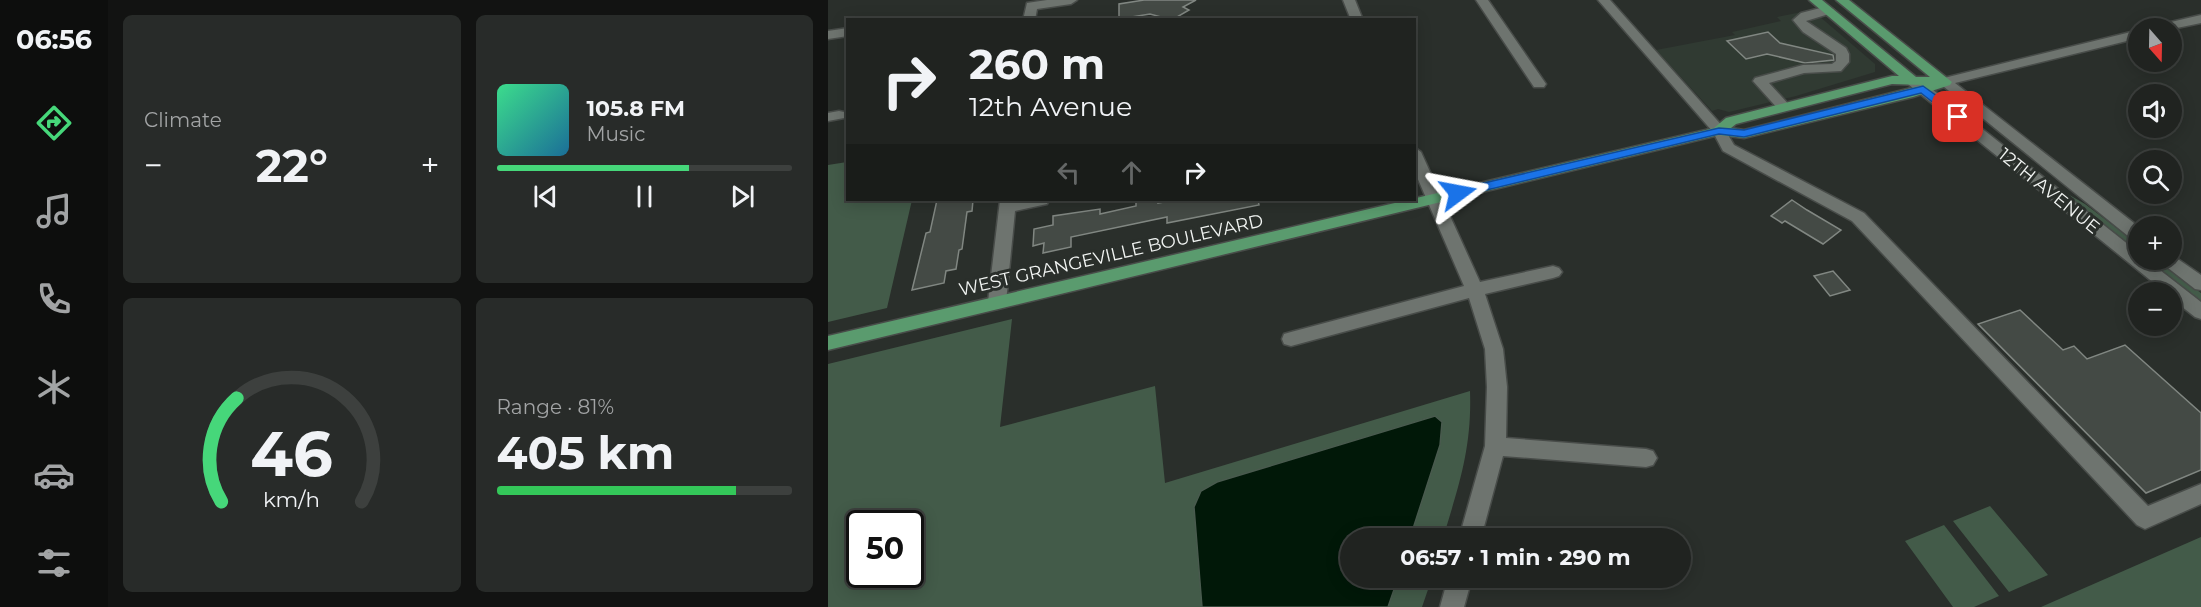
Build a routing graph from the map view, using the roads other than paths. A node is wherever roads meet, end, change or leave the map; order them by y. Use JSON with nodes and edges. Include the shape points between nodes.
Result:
{"nodes":[{"id":1,"x":1071,"y":0,"type":"edge"},
{"id":2,"x":1348,"y":0,"type":"edge"},
{"id":3,"x":1482,"y":0,"type":"edge"},
{"id":4,"x":1604,"y":0,"type":"edge"},
{"id":5,"x":1815,"y":0,"type":"edge"},
{"id":6,"x":1842,"y":0,"type":"edge"},
{"id":7,"x":1828,"y":10,"type":"junction"},
{"id":8,"x":1029,"y":18,"type":"edge"},
{"id":9,"x":1356,"y":18,"type":"edge"},
{"id":10,"x":2201,"y":19,"type":"edge"},
{"id":11,"x":2182,"y":23,"type":"edge"},
{"id":12,"x":846,"y":32,"type":"edge"},
{"id":13,"x":828,"y":35,"type":"edge"},
{"id":14,"x":2128,"y":37,"type":"edge"},
{"id":15,"x":1945,"y":81,"type":"junction"},
{"id":16,"x":1539,"y":84,"type":"dead end"},
{"id":17,"x":1918,"y":85,"type":"junction"},
{"id":18,"x":1784,"y":107,"type":"junction"},
{"id":19,"x":1719,"y":131,"type":"junction"},
{"id":20,"x":1416,"y":157,"type":"edge"},
{"id":21,"x":1434,"y":198,"type":"junction"},
{"id":22,"x":1030,"y":201,"type":"edge"},
{"id":23,"x":1007,"y":203,"type":"edge"},
{"id":24,"x":2128,"y":227,"type":"edge"},
{"id":25,"x":2182,"y":270,"type":"edge"},
{"id":26,"x":1553,"y":272,"type":"dead end"},
{"id":27,"x":2201,"y":284,"type":"edge"},
{"id":28,"x":1475,"y":290,"type":"junction"},
{"id":29,"x":997,"y":302,"type":"junction"},
{"id":30,"x":2201,"y":312,"type":"edge"},
{"id":31,"x":1291,"y":339,"type":"dead end"},
{"id":32,"x":828,"y":343,"type":"edge"},
{"id":33,"x":1495,"y":446,"type":"junction"},
{"id":34,"x":1646,"y":458,"type":"dead end"},
{"id":35,"x":2201,"y":494,"type":"edge"},
{"id":36,"x":1473,"y":528,"type":"edge"},
{"id":37,"x":1457,"y":588,"type":"edge"},
{"id":38,"x":1452,"y":607,"type":"edge"}],
"edges":[{"from":1,"to":8,"type":"street","via":[[1030,6]]},
{"from":2,"to":9,"type":"street"},
{"from":3,"to":16,"type":"street"},
{"from":4,"to":19,"type":"street"},
{"from":5,"to":7,"type":"main road","name":"12TH AVENUE"},
{"from":6,"to":15,"type":"main road","name":"12TH AVENUE"},
{"from":7,"to":17,"type":"main road","name":"12TH AVENUE"},
{"from":7,"to":18,"type":"street","via":[[1799,20],[1840,51],[1842,62],[1836,68],[1803,69],[1761,81]]},
{"from":10,"to":11,"type":"street"},
{"from":12,"to":13,"type":"street"},
{"from":14,"to":15,"type":"street"},
{"from":15,"to":17,"type":"main road","name":"WEST GRANGEVILLE BOULEVARD"},
{"from":15,"to":24,"type":"street","name":"12TH AVENUE"},
{"from":17,"to":18,"type":"main road","name":"WEST GRANGEVILLE BOULEVARD","via":[[1892,80]]},
{"from":17,"to":19,"type":"main road","name":"WEST GRANGEVILLE BOULEVARD","via":[[1744,134]]},
{"from":17,"to":30,"type":"street","name":"12TH AVENUE"},
{"from":18,"to":19,"type":"main road","name":"WEST GRANGEVILLE BOULEVARD","via":[[1731,121]]},
{"from":19,"to":21,"type":"main road","name":"WEST GRANGEVILLE BOULEVARD"},
{"from":19,"to":35,"type":"street","via":[[1728,148],[1858,217],[2145,518]]},
{"from":20,"to":21,"type":"street"},
{"from":21,"to":28,"type":"street"},
{"from":21,"to":29,"type":"main road","name":"WEST GRANGEVILLE BOULEVARD"},
{"from":22,"to":23,"type":"street"},
{"from":23,"to":29,"type":"street"},
{"from":25,"to":27,"type":"street"},
{"from":26,"to":28,"type":"street"},
{"from":28,"to":31,"type":"street"},
{"from":28,"to":33,"type":"street","via":[[1494,350]]},
{"from":29,"to":32,"type":"main road","name":"WEST GRANGEVILLE BOULEVARD"},
{"from":33,"to":34,"type":"street"},
{"from":33,"to":36,"type":"street"},
{"from":37,"to":38,"type":"street"}]}
